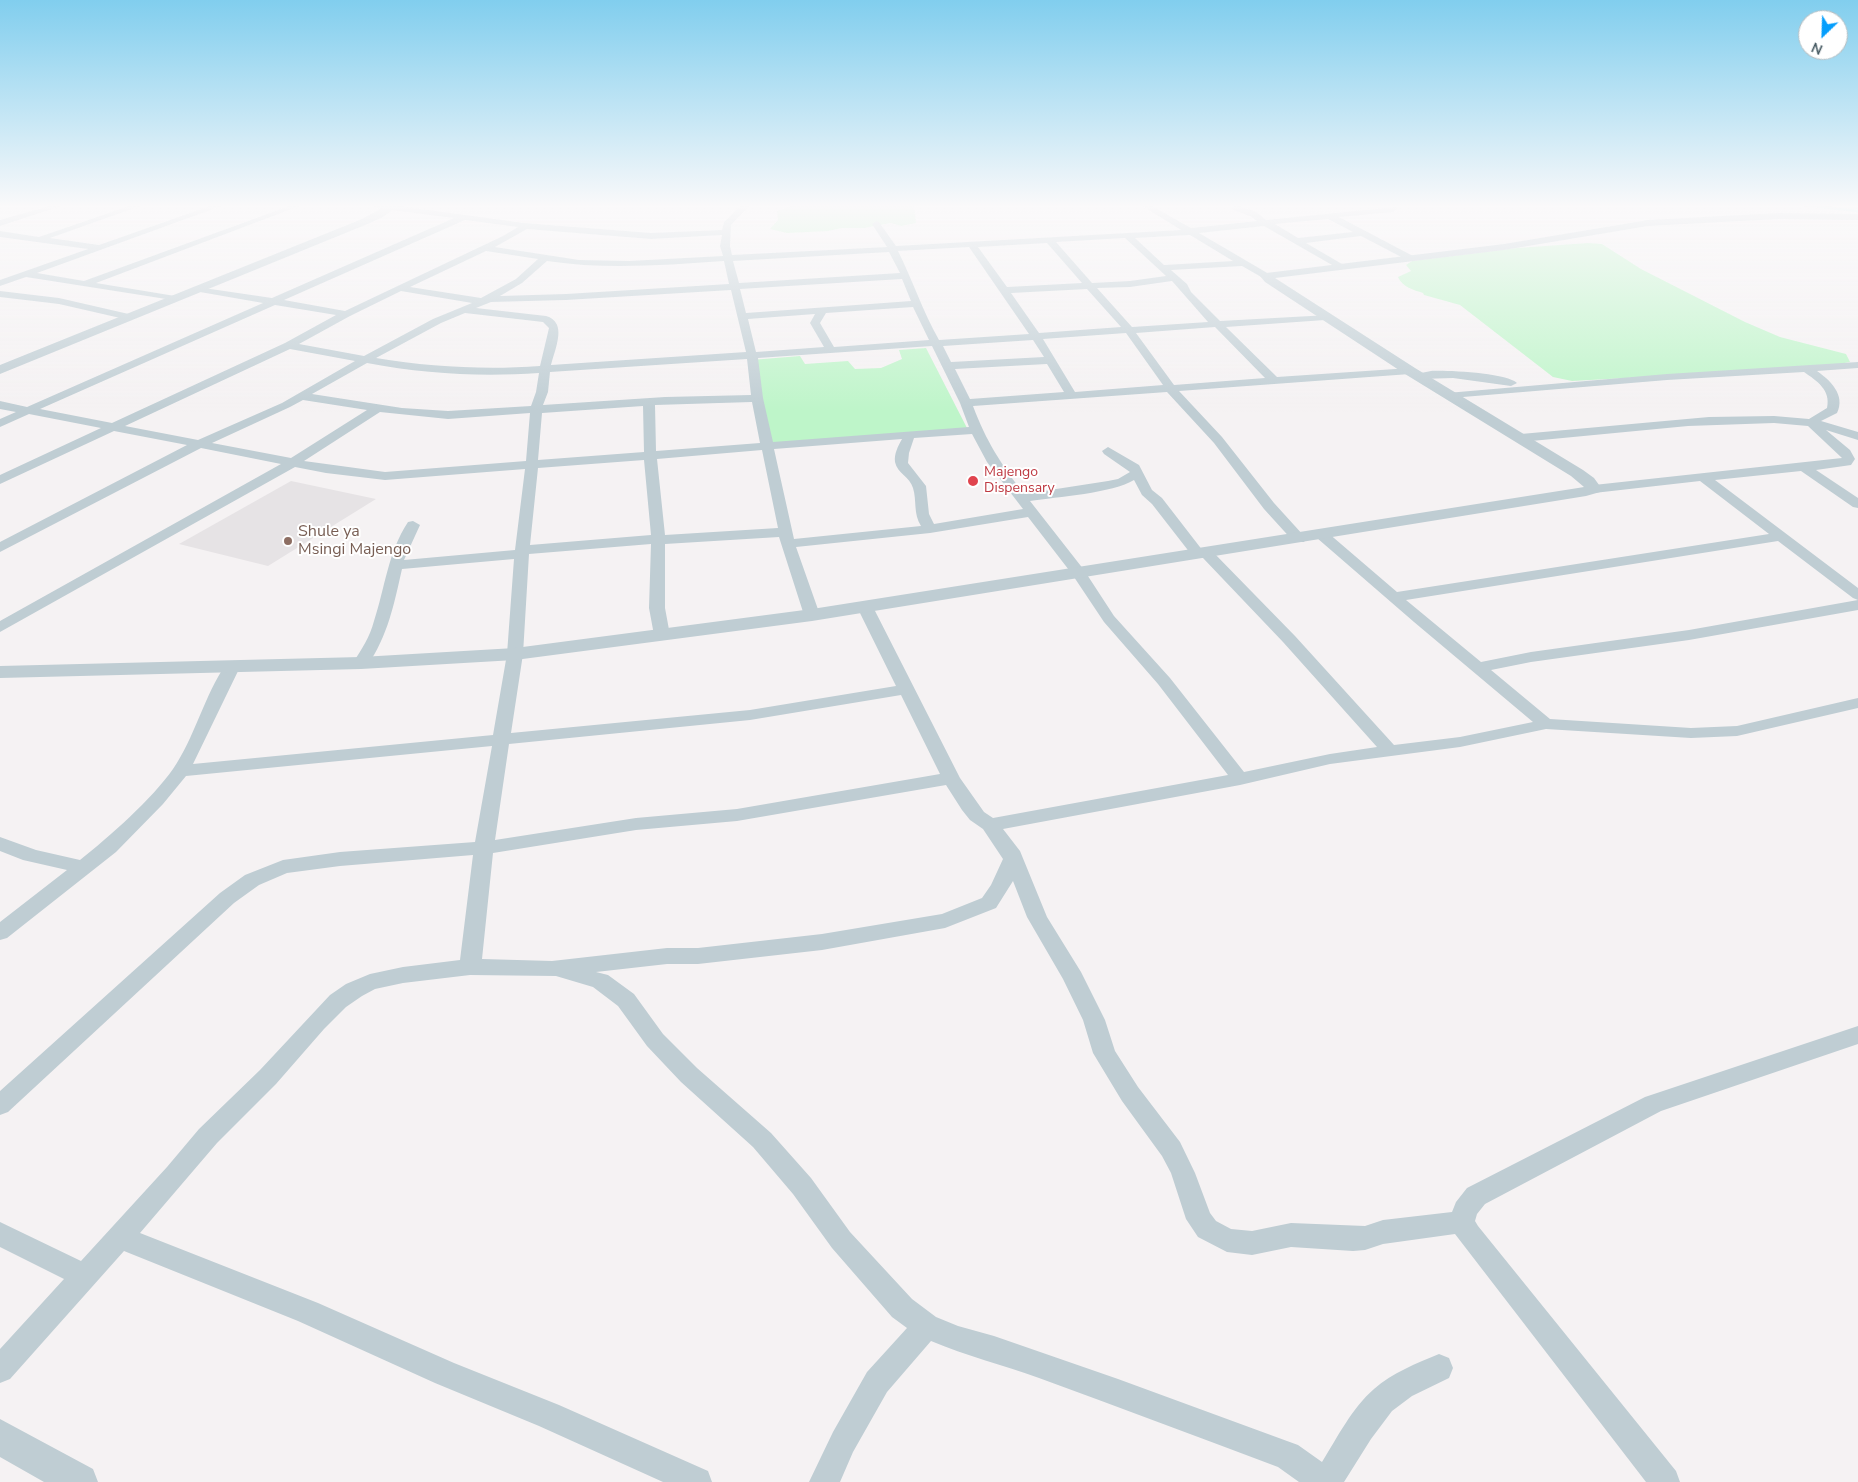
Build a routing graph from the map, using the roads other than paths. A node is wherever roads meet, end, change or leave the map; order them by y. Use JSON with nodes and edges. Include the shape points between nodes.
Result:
{"nodes":[{"id":1,"x":24,"y":274,"type":"joint"},
{"id":2,"x":110,"y":274,"type":"edge"},
{"id":3,"x":236,"y":274,"type":"edge"},
{"id":4,"x":336,"y":274,"type":"edge"},
{"id":5,"x":432,"y":274,"type":"edge"},
{"id":6,"x":525,"y":274,"type":"edge"},
{"id":7,"x":731,"y":274,"type":"edge"},
{"id":8,"x":993,"y":274,"type":"edge"},
{"id":9,"x":1079,"y":274,"type":"edge"},
{"id":10,"x":1169,"y":274,"type":"edge"},
{"id":11,"x":1263,"y":274,"type":"edge"},
{"id":12,"x":1279,"y":274,"type":"edge"},
{"id":13,"x":906,"y":276,"type":"joint"},
{"id":14,"x":1266,"y":276,"type":"junction"},
{"id":15,"x":1174,"y":278,"type":"junction"},
{"id":16,"x":0,"y":283,"type":"edge"},
{"id":17,"x":84,"y":284,"type":"junction"},
{"id":18,"x":512,"y":285,"type":"junction"},
{"id":19,"x":734,"y":286,"type":"junction"},
{"id":20,"x":1090,"y":286,"type":"junction"},
{"id":21,"x":200,"y":289,"type":"junction"},
{"id":22,"x":402,"y":289,"type":"junction"},
{"id":23,"x":1005,"y":290,"type":"junction"},
{"id":24,"x":0,"y":294,"type":"edge"},
{"id":25,"x":525,"y":298,"type":"junction"},
{"id":26,"x":175,"y":299,"type":"junction"},
{"id":27,"x":484,"y":300,"type":"junction"},
{"id":28,"x":274,"y":302,"type":"junction"},
{"id":29,"x":918,"y":304,"type":"junction"},
{"id":30,"x":464,"y":310,"type":"junction"},
{"id":31,"x":822,"y":311,"type":"junction"},
{"id":32,"x":796,"y":313,"type":"junction"},
{"id":33,"x":346,"y":314,"type":"junction"},
{"id":34,"x":504,"y":314,"type":"junction"},
{"id":35,"x":743,"y":316,"type":"junction"},
{"id":36,"x":129,"y":317,"type":"junction"},
{"id":37,"x":1325,"y":317,"type":"junction"},
{"id":38,"x":546,"y":319,"type":"junction"},
{"id":39,"x":816,"y":323,"type":"junction"},
{"id":40,"x":1216,"y":323,"type":"junction"},
{"id":41,"x":1128,"y":329,"type":"junction"},
{"id":42,"x":1036,"y":336,"type":"junction"},
{"id":43,"x":936,"y":343,"type":"junction"},
{"id":44,"x":289,"y":345,"type":"junction"},
{"id":45,"x":831,"y":350,"type":"junction"},
{"id":46,"x":752,"y":356,"type":"junction"},
{"id":47,"x":364,"y":360,"type":"junction"},
{"id":48,"x":1052,"y":360,"type":"junction"},
{"id":49,"x":1858,"y":365,"type":"edge"},
{"id":50,"x":948,"y":366,"type":"junction"},
{"id":51,"x":545,"y":368,"type":"junction"},
{"id":52,"x":0,"y":370,"type":"edge"},
{"id":53,"x":1807,"y":370,"type":"junction"},
{"id":54,"x":1415,"y":373,"type":"junction"},
{"id":55,"x":1274,"y":381,"type":"junction"},
{"id":56,"x":1533,"y":387,"type":"junction"},
{"id":57,"x":1171,"y":389,"type":"junction"},
{"id":58,"x":1451,"y":395,"type":"junction"},
{"id":59,"x":302,"y":396,"type":"junction"},
{"id":60,"x":1072,"y":396,"type":"junction"},
{"id":61,"x":757,"y":398,"type":"junction"},
{"id":62,"x":649,"y":402,"type":"junction"},
{"id":63,"x":966,"y":403,"type":"junction"},
{"id":64,"x":0,"y":404,"type":"edge"},
{"id":65,"x":377,"y":409,"type":"junction"},
{"id":66,"x":28,"y":410,"type":"junction"},
{"id":67,"x":536,"y":410,"type":"junction"},
{"id":68,"x":1833,"y":410,"type":"junction"},
{"id":69,"x":0,"y":423,"type":"edge"},
{"id":70,"x":1812,"y":424,"type":"junction"},
{"id":71,"x":115,"y":426,"type":"junction"},
{"id":72,"x":976,"y":430,"type":"junction"},
{"id":73,"x":1858,"y":434,"type":"edge"},
{"id":74,"x":910,"y":435,"type":"junction"},
{"id":75,"x":1521,"y":438,"type":"junction"},
{"id":76,"x":199,"y":444,"type":"junction"},
{"id":77,"x":767,"y":447,"type":"junction"},
{"id":78,"x":1108,"y":451,"type":"dead end"},
{"id":79,"x":650,"y":456,"type":"junction"},
{"id":80,"x":294,"y":462,"type":"junction"},
{"id":81,"x":532,"y":465,"type":"junction"},
{"id":82,"x":1805,"y":468,"type":"junction"},
{"id":83,"x":1138,"y":474,"type":"junction"},
{"id":84,"x":1703,"y":477,"type":"junction"},
{"id":85,"x":0,"y":480,"type":"edge"},
{"id":86,"x":1594,"y":489,"type":"junction"},
{"id":87,"x":1021,"y":498,"type":"junction"},
{"id":88,"x":1858,"y":504,"type":"edge"},
{"id":89,"x":1032,"y":512,"type":"junction"},
{"id":90,"x":413,"y":525,"type":"dead end"},
{"id":91,"x":930,"y":529,"type":"junction"},
{"id":92,"x":1322,"y":535,"type":"junction"},
{"id":93,"x":1781,"y":536,"type":"junction"},
{"id":94,"x":787,"y":538,"type":"junction"},
{"id":95,"x":657,"y":539,"type":"junction"},
{"id":96,"x":1299,"y":539,"type":"junction"},
{"id":97,"x":0,"y":548,"type":"edge"},
{"id":98,"x":522,"y":552,"type":"junction"},
{"id":99,"x":1203,"y":554,"type":"junction"},
{"id":100,"x":396,"y":565,"type":"junction"},
{"id":101,"x":1079,"y":573,"type":"junction"},
{"id":102,"x":1858,"y":594,"type":"edge"},
{"id":103,"x":1395,"y":597,"type":"junction"},
{"id":104,"x":1858,"y":605,"type":"edge"},
{"id":105,"x":865,"y":607,"type":"junction"},
{"id":106,"x":812,"y":615,"type":"junction"},
{"id":107,"x":0,"y":627,"type":"edge"},
{"id":108,"x":662,"y":635,"type":"junction"},
{"id":109,"x":516,"y":654,"type":"junction"},
{"id":110,"x":361,"y":663,"type":"junction"},
{"id":111,"x":232,"y":667,"type":"junction"},
{"id":112,"x":1478,"y":668,"type":"junction"},
{"id":113,"x":0,"y":672,"type":"edge"},
{"id":114,"x":906,"y":689,"type":"junction"},
{"id":115,"x":1858,"y":703,"type":"edge"},
{"id":116,"x":1546,"y":724,"type":"junction"},
{"id":117,"x":502,"y":739,"type":"junction"},
{"id":118,"x":1390,"y":750,"type":"junction"},
{"id":119,"x":181,"y":771,"type":"junction"},
{"id":120,"x":951,"y":778,"type":"junction"},
{"id":121,"x":1240,"y":779,"type":"junction"},
{"id":122,"x":990,"y":825,"type":"junction"},
{"id":123,"x":0,"y":843,"type":"edge"},
{"id":124,"x":484,"y":848,"type":"junction"},
{"id":125,"x":1013,"y":859,"type":"junction"},
{"id":126,"x":84,"y":867,"type":"junction"},
{"id":127,"x":0,"y":934,"type":"edge"},
{"id":128,"x":470,"y":967,"type":"junction"},
{"id":129,"x":552,"y":968,"type":"junction"},
{"id":130,"x":1858,"y":1035,"type":"edge"},
{"id":131,"x":0,"y":1105,"type":"edge"},
{"id":132,"x":1462,"y":1222,"type":"junction"},
{"id":133,"x":0,"y":1234,"type":"edge"},
{"id":134,"x":118,"y":1237,"type":"junction"},
{"id":135,"x":84,"y":1276,"type":"junction"},
{"id":136,"x":926,"y":1326,"type":"junction"},
{"id":137,"x":1439,"y":1368,"type":"dead end"},
{"id":138,"x":0,"y":1369,"type":"edge"},
{"id":139,"x":0,"y":1437,"type":"edge"},
{"id":140,"x":80,"y":1482,"type":"edge"},
{"id":141,"x":697,"y":1482,"type":"edge"},
{"id":142,"x":824,"y":1482,"type":"edge"},
{"id":143,"x":1319,"y":1482,"type":"edge"},
{"id":144,"x":1327,"y":1482,"type":"edge"},
{"id":145,"x":1665,"y":1482,"type":"edge"}],
"edges":[{"from":1,"to":16,"type":"street"},
{"from":1,"to":17,"type":"street"},
{"from":2,"to":17,"type":"street"},
{"from":3,"to":21,"type":"street"},
{"from":4,"to":28,"type":"street"},
{"from":5,"to":22,"type":"street"},
{"from":6,"to":18,"type":"street"},
{"from":7,"to":19,"type":"street"},
{"from":8,"to":23,"type":"street"},
{"from":9,"to":20,"type":"street"},
{"from":10,"to":15,"type":"street"},
{"from":11,"to":14,"type":"street"},
{"from":12,"to":14,"type":"street"},
{"from":13,"to":19,"type":"street"},
{"from":13,"to":29,"type":"street"},
{"from":14,"to":37,"type":"street"},
{"from":15,"to":20,"type":"street"},
{"from":15,"to":40,"type":"street"},
{"from":17,"to":26,"type":"street"},
{"from":18,"to":25,"type":"street"},
{"from":18,"to":27,"type":"street"},
{"from":19,"to":25,"type":"street"},
{"from":19,"to":35,"type":"street"},
{"from":20,"to":23,"type":"street"},
{"from":20,"to":41,"type":"street"},
{"from":21,"to":26,"type":"street"},
{"from":21,"to":28,"type":"street"},
{"from":22,"to":27,"type":"street"},
{"from":22,"to":33,"type":"street"},
{"from":23,"to":42,"type":"street"},
{"from":24,"to":36,"type":"street","via":[[59,301]]},
{"from":25,"to":27,"type":"street"},
{"from":25,"to":38,"type":"street"},
{"from":26,"to":36,"type":"street"},
{"from":27,"to":30,"type":"street"},
{"from":27,"to":34,"type":"street"},
{"from":28,"to":33,"type":"street"},
{"from":28,"to":66,"type":"street"},
{"from":29,"to":31,"type":"street"},
{"from":29,"to":43,"type":"street"},
{"from":30,"to":34,"type":"street"},
{"from":30,"to":47,"type":"street"},
{"from":31,"to":32,"type":"street"},
{"from":31,"to":39,"type":"street"},
{"from":32,"to":35,"type":"street"},
{"from":32,"to":39,"type":"street"},
{"from":33,"to":44,"type":"street"},
{"from":34,"to":38,"type":"street"},
{"from":35,"to":46,"type":"street"},
{"from":36,"to":52,"type":"street"},
{"from":37,"to":40,"type":"street"},
{"from":37,"to":54,"type":"street"},
{"from":38,"to":51,"type":"street","via":[[554,328]]},
{"from":39,"to":45,"type":"street"},
{"from":40,"to":41,"type":"street"},
{"from":40,"to":55,"type":"street"},
{"from":41,"to":42,"type":"street"},
{"from":41,"to":57,"type":"street"},
{"from":42,"to":43,"type":"street"},
{"from":42,"to":48,"type":"street"},
{"from":43,"to":45,"type":"street"},
{"from":43,"to":50,"type":"street"},
{"from":44,"to":47,"type":"street"},
{"from":44,"to":71,"type":"street"},
{"from":45,"to":46,"type":"street"},
{"from":46,"to":51,"type":"street"},
{"from":46,"to":61,"type":"street"},
{"from":47,"to":51,"type":"street","via":[[447,372]]},
{"from":47,"to":59,"type":"street"},
{"from":48,"to":50,"type":"street"},
{"from":48,"to":60,"type":"street"},
{"from":49,"to":53,"type":"street"},
{"from":50,"to":63,"type":"street"},
{"from":51,"to":67,"type":"street"},
{"from":53,"to":56,"type":"street"},
{"from":53,"to":68,"type":"street","via":[[1830,388],[1835,404]]},
{"from":54,"to":55,"type":"street"},
{"from":54,"to":56,"type":"street"},
{"from":54,"to":58,"type":"street"},
{"from":55,"to":57,"type":"street"},
{"from":56,"to":58,"type":"street"},
{"from":57,"to":60,"type":"street"},
{"from":57,"to":96,"type":"street","via":[[1218,440]]},
{"from":58,"to":75,"type":"street"},
{"from":59,"to":65,"type":"street"},
{"from":59,"to":76,"type":"street"},
{"from":60,"to":63,"type":"street"},
{"from":61,"to":62,"type":"street"},
{"from":61,"to":77,"type":"street"},
{"from":62,"to":67,"type":"street"},
{"from":62,"to":79,"type":"street"},
{"from":63,"to":72,"type":"street"},
{"from":64,"to":66,"type":"street"},
{"from":65,"to":67,"type":"street","via":[[448,415]]},
{"from":65,"to":80,"type":"street"},
{"from":66,"to":69,"type":"street"},
{"from":66,"to":71,"type":"street"},
{"from":67,"to":81,"type":"street"},
{"from":68,"to":70,"type":"street"},
{"from":68,"to":73,"type":"street"},
{"from":70,"to":73,"type":"street"},
{"from":70,"to":75,"type":"street","via":[[1784,419],[1739,419]]},
{"from":70,"to":82,"type":"street","via":[[1849,459]]},
{"from":71,"to":76,"type":"street"},
{"from":71,"to":85,"type":"street"},
{"from":72,"to":74,"type":"street"},
{"from":72,"to":87,"type":"street","via":[[993,462]]},
{"from":74,"to":77,"type":"street"},
{"from":74,"to":91,"type":"street","via":[[903,447],[901,463],[918,484],[922,518]]},
{"from":75,"to":86,"type":"street","via":[[1577,473]]},
{"from":76,"to":80,"type":"street"},
{"from":76,"to":97,"type":"street"},
{"from":77,"to":79,"type":"street"},
{"from":77,"to":94,"type":"street"},
{"from":78,"to":83,"type":"street"},
{"from":79,"to":81,"type":"street"},
{"from":79,"to":95,"type":"street"},
{"from":80,"to":81,"type":"street","via":[[385,476]]},
{"from":80,"to":107,"type":"street"},
{"from":81,"to":98,"type":"street"},
{"from":82,"to":84,"type":"street"},
{"from":82,"to":88,"type":"street"},
{"from":83,"to":87,"type":"street","via":[[1108,485]]},
{"from":83,"to":99,"type":"street","via":[[1147,492]]},
{"from":84,"to":86,"type":"street"},
{"from":84,"to":93,"type":"street"},
{"from":86,"to":92,"type":"street","via":[[1580,494]]},
{"from":87,"to":89,"type":"street"},
{"from":89,"to":91,"type":"street"},
{"from":89,"to":101,"type":"street"},
{"from":90,"to":100,"type":"street"},
{"from":91,"to":94,"type":"street"},
{"from":92,"to":96,"type":"street"},
{"from":92,"to":103,"type":"street"},
{"from":93,"to":102,"type":"street"},
{"from":93,"to":103,"type":"street"},
{"from":94,"to":95,"type":"street"},
{"from":94,"to":106,"type":"street"},
{"from":95,"to":98,"type":"street"},
{"from":95,"to":108,"type":"street","via":[[657,608]]},
{"from":96,"to":99,"type":"street"},
{"from":98,"to":100,"type":"street"},
{"from":98,"to":109,"type":"street"},
{"from":99,"to":101,"type":"street"},
{"from":99,"to":118,"type":"street","via":[[1289,639]]},
{"from":100,"to":110,"type":"street","via":[[382,622]]},
{"from":101,"to":105,"type":"street"},
{"from":101,"to":121,"type":"street","via":[[1109,620],[1164,682]]},
{"from":103,"to":112,"type":"street"},
{"from":104,"to":112,"type":"street"},
{"from":105,"to":106,"type":"street"},
{"from":105,"to":114,"type":"street"},
{"from":106,"to":108,"type":"street"},
{"from":108,"to":109,"type":"street"},
{"from":109,"to":110,"type":"street"},
{"from":109,"to":117,"type":"street"},
{"from":110,"to":111,"type":"street"},
{"from":111,"to":113,"type":"street"},
{"from":111,"to":119,"type":"street"},
{"from":112,"to":116,"type":"street"},
{"from":114,"to":117,"type":"street","via":[[750,715]]},
{"from":114,"to":120,"type":"street"},
{"from":115,"to":116,"type":"street","via":[[1717,733]]},
{"from":116,"to":118,"type":"street","via":[[1468,740]]},
{"from":117,"to":119,"type":"street"},
{"from":117,"to":124,"type":"street"},
{"from":118,"to":121,"type":"street","via":[[1330,759]]},
{"from":119,"to":126,"type":"street","via":[[131,826]]},
{"from":120,"to":122,"type":"street","via":[[977,816]]},
{"from":120,"to":124,"type":"street","via":[[737,815],[636,824]]},
{"from":121,"to":122,"type":"street"},
{"from":122,"to":125,"type":"street"},
{"from":123,"to":126,"type":"street","via":[[43,859]]},
{"from":124,"to":128,"type":"street"},
{"from":124,"to":131,"type":"street","via":[[340,859],[283,867],[252,880],[200,922]]},
{"from":125,"to":129,"type":"street","via":[[989,903],[945,921],[822,942]]},
{"from":125,"to":132,"type":"street","via":[[1037,917],[1094,1020],[1104,1054],[1171,1149],[1199,1219],[1207,1229],[1227,1240],[1252,1243],[1291,1235],[1366,1238],[1383,1232]]},
{"from":126,"to":127,"type":"street"},
{"from":128,"to":129,"type":"street"},
{"from":128,"to":134,"type":"street","via":[[370,982],[338,1001],[208,1136]]},
{"from":129,"to":136,"type":"street","via":[[600,981],[626,1000],[655,1040],[762,1140],[802,1186],[841,1240],[902,1308]]},
{"from":130,"to":132,"type":"street","via":[[1653,1104],[1476,1196],[1465,1210]]},
{"from":132,"to":145,"type":"street"},
{"from":133,"to":135,"type":"street"},
{"from":134,"to":135,"type":"street"},
{"from":134,"to":141,"type":"street","via":[[308,1312]]},
{"from":135,"to":138,"type":"street"},
{"from":136,"to":142,"type":"street","via":[[877,1382],[842,1442]]},
{"from":136,"to":143,"type":"street","via":[[1287,1456],[1308,1469]]},
{"from":137,"to":144,"type":"street","via":[[1402,1386],[1382,1402]]},
{"from":139,"to":140,"type":"street"}]}
